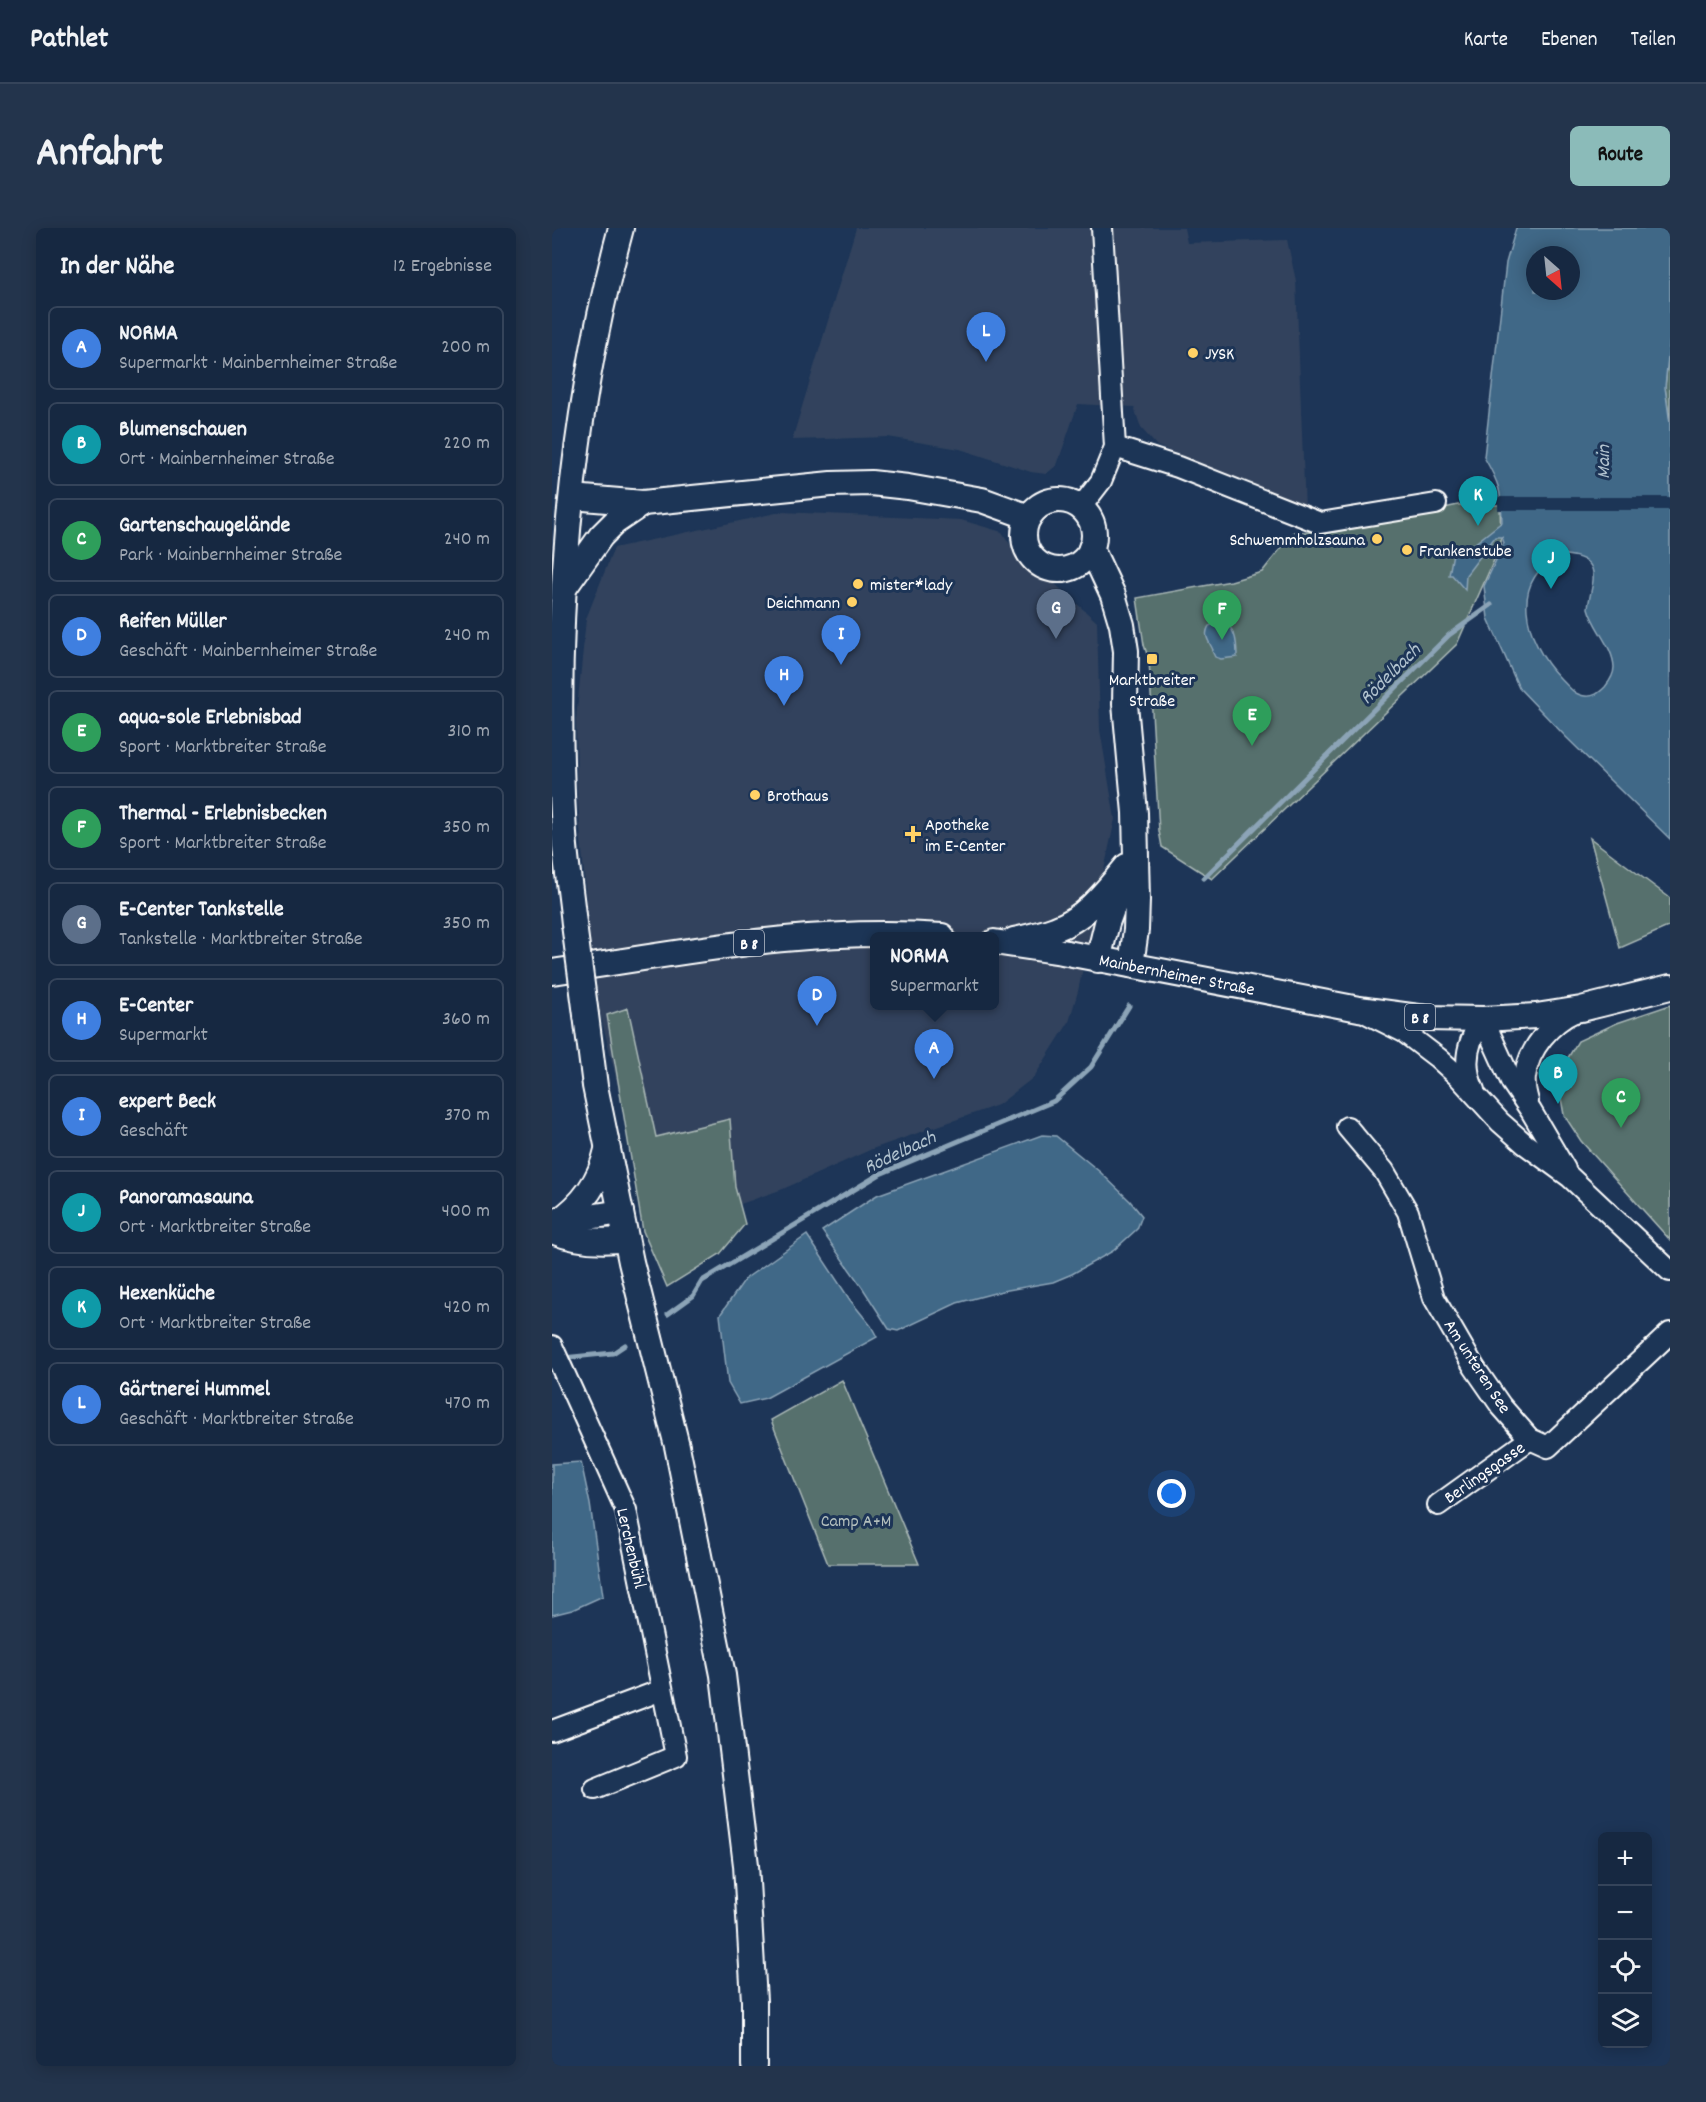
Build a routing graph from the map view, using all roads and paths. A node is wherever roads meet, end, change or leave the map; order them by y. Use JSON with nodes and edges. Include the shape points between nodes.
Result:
{"nodes":[{"id":1,"x":621,"y":228,"type":"edge"},
{"id":2,"x":1102,"y":228,"type":"edge"},
{"id":3,"x":1114,"y":447,"type":"junction"},
{"id":4,"x":572,"y":497,"type":"junction"},
{"id":5,"x":643,"y":503,"type":"junction"},
{"id":6,"x":1436,"y":504,"type":"dead end"},
{"id":7,"x":1081,"y":507,"type":"junction"},
{"id":8,"x":1029,"y":517,"type":"junction"},
{"id":9,"x":1091,"y":548,"type":"junction"},
{"id":10,"x":1067,"y":568,"type":"junction"},
{"id":11,"x":564,"y":589,"type":"junction"},
{"id":12,"x":1125,"y":704,"type":"junction"},
{"id":13,"x":1131,"y":856,"type":"junction"},
{"id":14,"x":870,"y":933,"type":"edge"},
{"id":15,"x":999,"y":942,"type":"edge"},
{"id":16,"x":999,"y":942,"type":"edge"},
{"id":17,"x":1098,"y":960,"type":"junction"},
{"id":18,"x":1131,"y":965,"type":"junction"},
{"id":19,"x":552,"y":972,"type":"edge"},
{"id":20,"x":1670,"y":987,"type":"edge"},
{"id":21,"x":1359,"y":1009,"type":"junction"},
{"id":22,"x":1581,"y":1009,"type":"junction"},
{"id":23,"x":1483,"y":1019,"type":"junction"},
{"id":24,"x":1478,"y":1097,"type":"junction"},
{"id":25,"x":1531,"y":1111,"type":"junction"},
{"id":26,"x":1347,"y":1127,"type":"dead end"},
{"id":27,"x":608,"y":1148,"type":"junction"},
{"id":28,"x":1570,"y":1177,"type":"junction"},
{"id":29,"x":621,"y":1212,"type":"junction"},
{"id":30,"x":554,"y":1225,"type":"edge"},
{"id":31,"x":626,"y":1239,"type":"junction"},
{"id":32,"x":1670,"y":1271,"type":"edge"},
{"id":33,"x":1670,"y":1333,"type":"edge"},
{"id":34,"x":554,"y":1350,"type":"edge"},
{"id":35,"x":1530,"y":1439,"type":"junction"},
{"id":36,"x":1438,"y":1505,"type":"dead end"},
{"id":37,"x":662,"y":1690,"type":"junction"},
{"id":38,"x":552,"y":1731,"type":"edge"},
{"id":39,"x":595,"y":1789,"type":"dead end"},
{"id":40,"x":754,"y":2066,"type":"edge"}],
"edges":[{"from":1,"to":4,"type":"main road","via":[[587,380]]},
{"from":2,"to":3,"type":"street"},
{"from":3,"to":6,"type":"street","via":[[1320,523]]},
{"from":3,"to":7,"type":"street","via":[[1101,481]]},
{"from":4,"to":5,"type":"main road"},
{"from":4,"to":11,"type":"main road"},
{"from":5,"to":8,"type":"main road","via":[[871,483],[982,500]]},
{"from":5,"to":11,"type":"main road","via":[[601,536]]},
{"from":7,"to":8,"type":"main road","via":[[1053,500]]},
{"from":7,"to":9,"type":"main road","via":[[1094,531]]},
{"from":8,"to":10,"type":"main road","via":[[1024,537],[1031,556],[1046,567]]},
{"from":9,"to":10,"type":"main road","via":[[1082,561]]},
{"from":9,"to":12,"type":"main road","via":[[1122,625],[1126,651]]},
{"from":10,"to":12,"type":"main road","via":[[1091,585],[1104,606]]},
{"from":11,"to":27,"type":"main road","bridge":true,"via":[[564,836],[595,1086]]},
{"from":12,"to":13,"type":"main road","via":[[1134,813]]},
{"from":13,"to":15,"type":"main road","via":[[1098,900],[1078,917],[1055,929]]},
{"from":13,"to":17,"type":"main road"},
{"from":13,"to":18,"type":"main road","via":[[1136,930]]},
{"from":14,"to":19,"type":"main road","number":"B 8","via":[[777,939]]},
{"from":16,"to":17,"type":"main road","name":"Mainbernheimer Straße","number":"B 8"},
{"from":17,"to":18,"type":"main road","name":"Mainbernheimer Straße","number":"B 8"},
{"from":18,"to":21,"type":"main road","name":"Mainbernheimer Straße","number":"B 8"},
{"from":20,"to":22,"type":"main road","name":"Mainbernheimer Straße","number":"B 8"},
{"from":21,"to":23,"type":"main road","name":"Mainbernheimer Straße","number":"B 8"},
{"from":21,"to":24,"type":"street","name":"Mainbernheimer Straße","via":[[1422,1044]]},
{"from":22,"to":23,"type":"main road","name":"Mainbernheimer Straße","number":"B 8"},
{"from":22,"to":25,"type":"street","name":"Mainbernheimer Straße","via":[[1547,1032],[1531,1059],[1524,1079]]},
{"from":23,"to":24,"type":"street","name":"Mainbernheimer Straße","via":[[1474,1031],[1467,1053],[1468,1076]]},
{"from":23,"to":25,"type":"street","name":"Mainbernheimer Straße","via":[[1512,1083]]},
{"from":24,"to":28,"type":"street","name":"Mainbernheimer Straße","via":[[1517,1137]]},
{"from":25,"to":28,"type":"street","name":"Mainbernheimer Straße"},
{"from":26,"to":35,"type":"street","name":"Am unteren See","via":[[1384,1171],[1408,1212],[1434,1298],[1474,1367]]},
{"from":27,"to":29,"type":"main road"},
{"from":27,"to":30,"type":"main road","via":[[601,1173],[587,1195]]},
{"from":28,"to":32,"type":"street","name":"Mainbernheimer Straße"},
{"from":29,"to":30,"type":"main road"},
{"from":29,"to":31,"type":"main road"},
{"from":30,"to":31,"type":"main road","via":[[569,1238],[592,1242]]},
{"from":31,"to":40,"type":"main road","via":[[677,1446],[723,1675],[746,1865]]},
{"from":33,"to":35,"type":"street","via":[[1548,1447]]},
{"from":34,"to":37,"type":"street","name":"Lerchenbühl","via":[[626,1510]]},
{"from":35,"to":36,"type":"street","name":"Berlingsgasse"},
{"from":37,"to":38,"type":"street"},
{"from":37,"to":39,"type":"street","name":"Lerchenbühl","via":[[676,1756]]}]}
